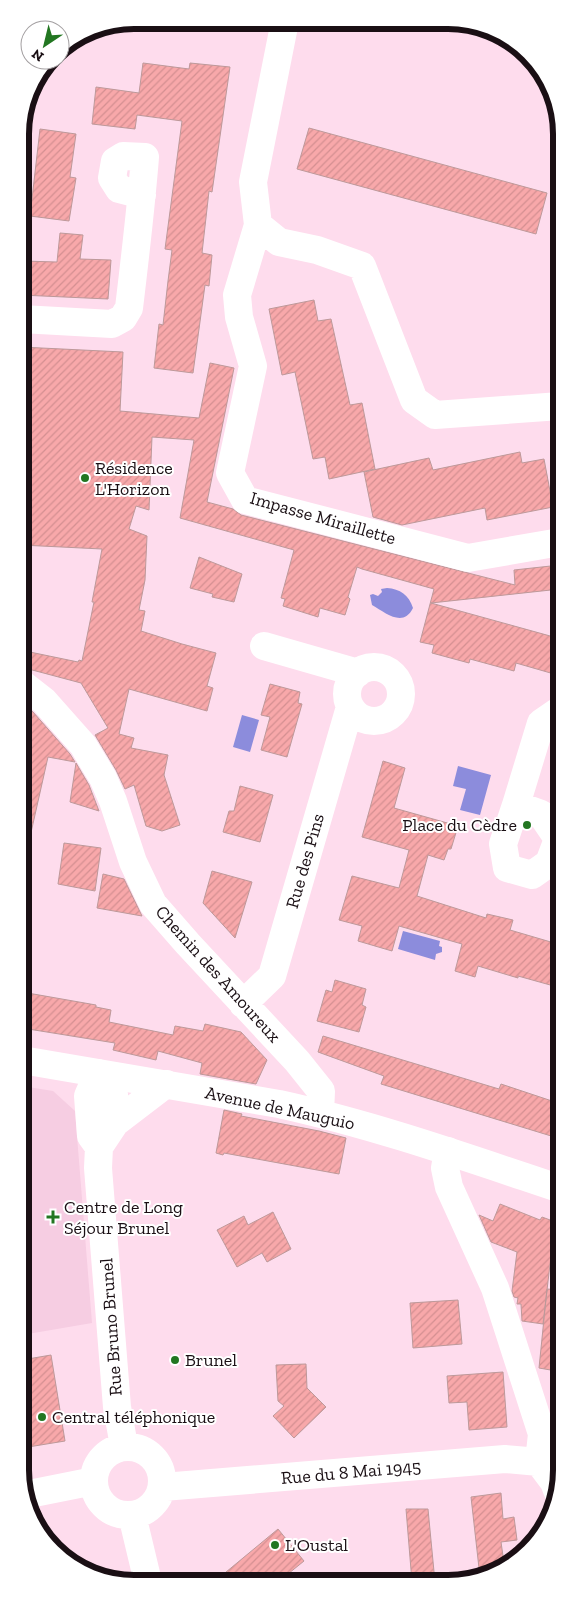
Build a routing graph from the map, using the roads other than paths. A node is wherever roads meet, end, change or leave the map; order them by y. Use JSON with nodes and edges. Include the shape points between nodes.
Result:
{"nodes":[{"id":1,"x":283,"y":29,"type":"edge"},
{"id":2,"x":142,"y":195,"type":"dead end"},
{"id":3,"x":258,"y":225,"type":"junction"},
{"id":4,"x":29,"y":319,"type":"edge"},
{"id":5,"x":553,"y":407,"type":"edge"},
{"id":6,"x":553,"y":543,"type":"edge"},
{"id":7,"x":264,"y":646,"type":"dead end"},
{"id":8,"x":358,"y":673,"type":"junction"},
{"id":9,"x":29,"y":689,"type":"edge"},
{"id":10,"x":350,"y":707,"type":"junction"},
{"id":11,"x":553,"y":715,"type":"edge"},
{"id":12,"x":516,"y":805,"type":"dead end"},
{"id":13,"x":243,"y":1004,"type":"junction"},
{"id":14,"x":29,"y":1061,"type":"edge"},
{"id":15,"x":98,"y":1073,"type":"junction"},
{"id":16,"x":166,"y":1084,"type":"junction"},
{"id":17,"x":320,"y":1113,"type":"junction"},
{"id":18,"x":115,"y":1123,"type":"junction"},
{"id":19,"x":99,"y":1147,"type":"junction"},
{"id":20,"x":448,"y":1151,"type":"junction"},
{"id":21,"x":553,"y":1186,"type":"edge"},
{"id":22,"x":124,"y":1446,"type":"junction"},
{"id":23,"x":539,"y":1462,"type":"junction"},
{"id":24,"x":553,"y":1480,"type":"edge"},
{"id":25,"x":94,"y":1481,"type":"junction"},
{"id":26,"x":163,"y":1487,"type":"junction"},
{"id":27,"x":32,"y":1493,"type":"edge"},
{"id":28,"x":132,"y":1515,"type":"junction"},
{"id":29,"x":146,"y":1575,"type":"edge"}],
"edges":[{"from":1,"to":3,"type":"street","via":[[253,182]]},
{"from":2,"to":4,"type":"street","via":[[130,308],[123,318],[112,324]]},
{"from":3,"to":5,"type":"street","via":[[279,242],[317,250],[362,266],[414,400],[435,415]]},
{"from":3,"to":6,"type":"street","name":"Impasse Miraillette","via":[[237,295],[239,317],[253,366],[230,474],[245,500],[468,558]]},
{"from":7,"to":8,"type":"street"},
{"from":8,"to":10,"type":"street","name":"Rue des Pins","via":[[349,685]]},
{"from":8,"to":10,"type":"street","via":[[375,668],[392,674],[401,691],[400,700],[391,715],[377,721],[361,718]]},
{"from":9,"to":13,"type":"street","name":"Chemin des Amoureux","via":[[44,701],[83,745],[103,778],[133,862],[153,904]]},
{"from":10,"to":13,"type":"street","name":"Rue des Pins","via":[[272,976]]},
{"from":11,"to":12,"type":"street","via":[[541,724]]},
{"from":13,"to":17,"type":"street","name":"Chemin des Amoureux","via":[[321,1091]]},
{"from":14,"to":15,"type":"street","name":"Avenue de Mauguio"},
{"from":15,"to":16,"type":"street","name":"Avenue de Mauguio"},
{"from":15,"to":18,"type":"street","via":[[114,1094]]},
{"from":15,"to":19,"type":"street","name":"Rue Bruno Brunel","via":[[88,1096],[90,1136]]},
{"from":16,"to":17,"type":"street","name":"Avenue de Mauguio"},
{"from":16,"to":18,"type":"street"},
{"from":17,"to":20,"type":"street","name":"Avenue de Mauguio"},
{"from":18,"to":19,"type":"street"},
{"from":19,"to":22,"type":"street","name":"Rue Bruno Brunel","via":[[117,1407]]},
{"from":20,"to":21,"type":"street","name":"Avenue de Mauguio"},
{"from":20,"to":23,"type":"street","via":[[444,1168],[449,1187],[495,1288],[542,1434]]},
{"from":22,"to":25,"type":"street","via":[[103,1457],[96,1467]]},
{"from":22,"to":26,"type":"street","via":[[136,1447],[156,1460]]},
{"from":23,"to":24,"type":"street"},
{"from":23,"to":26,"type":"street","name":"Rue du 8 Mai 1945","via":[[504,1459]]},
{"from":25,"to":27,"type":"street"},
{"from":25,"to":28,"type":"street","via":[[100,1502],[110,1510]]},
{"from":26,"to":28,"type":"street","via":[[154,1504],[144,1512]]},
{"from":28,"to":29,"type":"street"}]}
